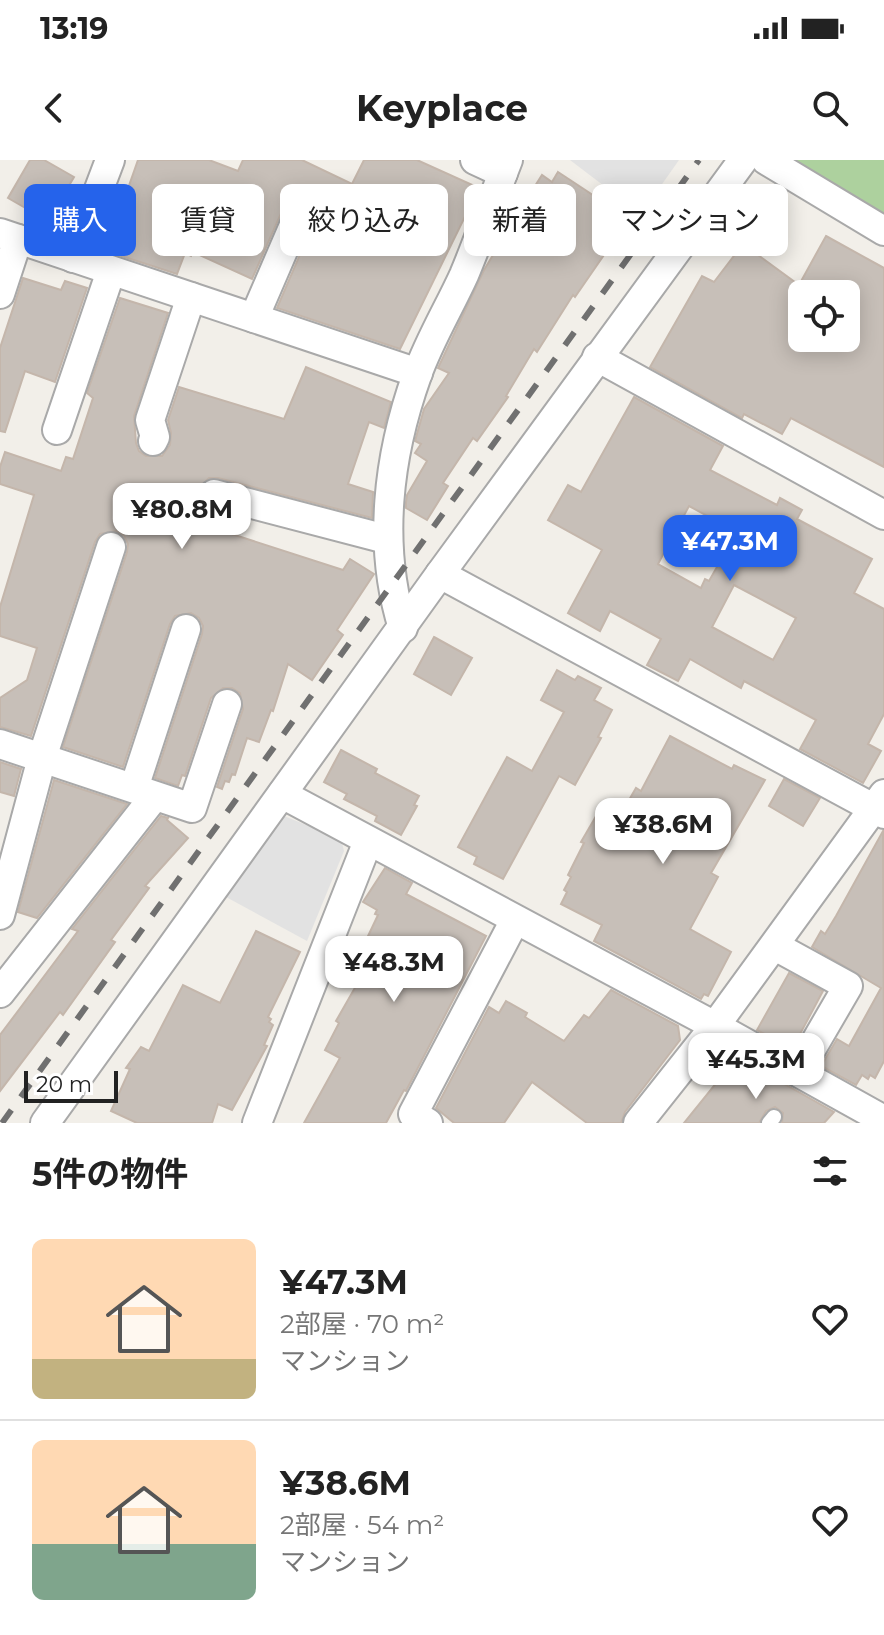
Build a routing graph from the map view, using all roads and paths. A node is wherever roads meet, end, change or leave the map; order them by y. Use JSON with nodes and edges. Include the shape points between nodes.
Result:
{"nodes":[{"id":1,"x":110,"y":160,"type":"edge"},
{"id":2,"x":475,"y":160,"type":"edge"},
{"id":3,"x":743,"y":160,"type":"edge"},
{"id":4,"x":766,"y":160,"type":"edge"},
{"id":5,"x":505,"y":167,"type":"edge"},
{"id":6,"x":884,"y":231,"type":"edge"},
{"id":7,"x":9,"y":236,"type":"edge"},
{"id":8,"x":281,"y":256,"type":"edge"},
{"id":9,"x":73,"y":258,"type":"junction"},
{"id":10,"x":111,"y":271,"type":"junction"},
{"id":11,"x":0,"y":294,"type":"edge"},
{"id":12,"x":191,"y":297,"type":"junction"},
{"id":13,"x":254,"y":318,"type":"junction"},
{"id":14,"x":597,"y":357,"type":"junction"},
{"id":15,"x":418,"y":373,"type":"junction"},
{"id":16,"x":57,"y":430,"type":"dead end"},
{"id":17,"x":153,"y":441,"type":"dead end"},
{"id":18,"x":214,"y":494,"type":"dead end"},
{"id":19,"x":884,"y":515,"type":"edge"},
{"id":20,"x":386,"y":539,"type":"junction"},
{"id":21,"x":111,"y":547,"type":"dead end"},
{"id":22,"x":440,"y":574,"type":"junction"},
{"id":23,"x":403,"y":628,"type":"junction"},
{"id":24,"x":186,"y":629,"type":"dead end"},
{"id":25,"x":227,"y":704,"type":"dead end"},
{"id":26,"x":0,"y":744,"type":"edge"},
{"id":27,"x":42,"y":758,"type":"junction"},
{"id":28,"x":144,"y":793,"type":"junction"},
{"id":29,"x":282,"y":794,"type":"junction"},
{"id":30,"x":881,"y":806,"type":"edge"},
{"id":31,"x":368,"y":841,"type":"junction"},
{"id":32,"x":0,"y":918,"type":"edge"},
{"id":33,"x":515,"y":920,"type":"junction"},
{"id":34,"x":43,"y":936,"type":"junction"},
{"id":35,"x":775,"y":946,"type":"junction"},
{"id":36,"x":0,"y":993,"type":"edge"},
{"id":37,"x":715,"y":1026,"type":"junction"},
{"id":38,"x":798,"y":1072,"type":"junction"},
{"id":39,"x":884,"y":1120,"type":"edge"},
{"id":40,"x":45,"y":1123,"type":"edge"},
{"id":41,"x":257,"y":1123,"type":"edge"},
{"id":42,"x":428,"y":1123,"type":"edge"},
{"id":43,"x":638,"y":1123,"type":"edge"}],
"edges":[{"from":1,"to":9,"type":"street"},
{"from":2,"to":5,"type":"street"},
{"from":3,"to":14,"type":"street"},
{"from":4,"to":6,"type":"street"},
{"from":5,"to":15,"type":"street"},
{"from":7,"to":9,"type":"street"},
{"from":7,"to":11,"type":"street"},
{"from":8,"to":13,"type":"street"},
{"from":9,"to":10,"type":"street"},
{"from":10,"to":12,"type":"street"},
{"from":10,"to":16,"type":"street"},
{"from":12,"to":13,"type":"street"},
{"from":12,"to":17,"type":"street","via":[[150,420]]},
{"from":13,"to":15,"type":"street"},
{"from":14,"to":19,"type":"street"},
{"from":14,"to":22,"type":"street"},
{"from":15,"to":20,"type":"street","via":[[396,446]]},
{"from":18,"to":20,"type":"street"},
{"from":20,"to":23,"type":"street"},
{"from":21,"to":27,"type":"street"},
{"from":22,"to":23,"type":"street"},
{"from":22,"to":30,"type":"street"},
{"from":23,"to":29,"type":"street"},
{"from":24,"to":28,"type":"street"},
{"from":25,"to":28,"type":"street","via":[[192,808]]},
{"from":26,"to":27,"type":"street"},
{"from":27,"to":28,"type":"street"},
{"from":27,"to":32,"type":"street"},
{"from":28,"to":34,"type":"street"},
{"from":29,"to":31,"type":"street"},
{"from":29,"to":40,"type":"street"},
{"from":30,"to":35,"type":"street"},
{"from":31,"to":33,"type":"street"},
{"from":31,"to":41,"type":"street"},
{"from":32,"to":34,"type":"street"},
{"from":33,"to":37,"type":"street"},
{"from":33,"to":42,"type":"street","via":[[413,1114]]},
{"from":34,"to":36,"type":"street"},
{"from":35,"to":37,"type":"street"},
{"from":35,"to":38,"type":"street","via":[[848,986]]},
{"from":37,"to":38,"type":"street"},
{"from":37,"to":43,"type":"street"},
{"from":38,"to":39,"type":"street"}]}
